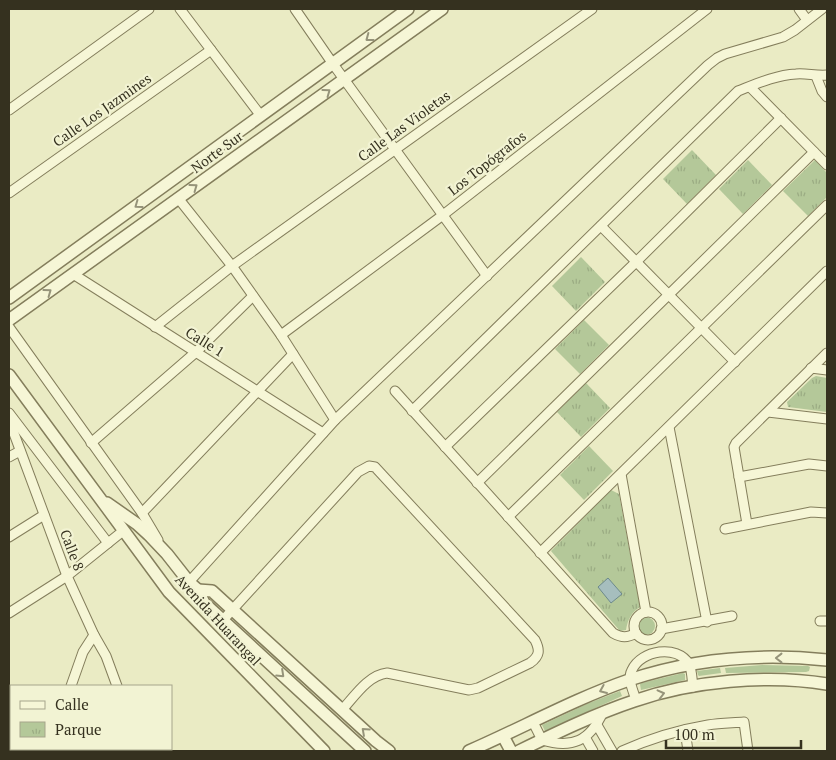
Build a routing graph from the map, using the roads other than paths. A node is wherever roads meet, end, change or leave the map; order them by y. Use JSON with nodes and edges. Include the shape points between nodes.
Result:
{"nodes":[{"id":1,"x":149,"y":9,"type":"edge"},
{"id":2,"x":180,"y":9,"type":"edge"},
{"id":3,"x":295,"y":9,"type":"edge"},
{"id":4,"x":408,"y":9,"type":"edge"},
{"id":5,"x":442,"y":9,"type":"edge"},
{"id":6,"x":592,"y":9,"type":"edge"},
{"id":7,"x":707,"y":9,"type":"edge"},
{"id":8,"x":799,"y":9,"type":"edge"},
{"id":9,"x":822,"y":9,"type":"edge"},
{"id":10,"x":806,"y":20,"type":"junction"},
{"id":11,"x":211,"y":50,"type":"junction"},
{"id":12,"x":333,"y":64,"type":"junction"},
{"id":13,"x":827,"y":75,"type":"edge"},
{"id":14,"x":816,"y":76,"type":"junction"},
{"id":15,"x":344,"y":80,"type":"junction"},
{"id":16,"x":750,"y":86,"type":"junction"},
{"id":17,"x":827,"y":97,"type":"edge"},
{"id":18,"x":9,"y":110,"type":"edge"},
{"id":19,"x":261,"y":116,"type":"junction"},
{"id":20,"x":781,"y":118,"type":"junction"},
{"id":21,"x":395,"y":149,"type":"junction"},
{"id":22,"x":814,"y":152,"type":"junction"},
{"id":23,"x":827,"y":165,"type":"edge"},
{"id":24,"x":9,"y":193,"type":"edge"},
{"id":25,"x":178,"y":198,"type":"junction"},
{"id":26,"x":827,"y":205,"type":"edge"},
{"id":27,"x":443,"y":215,"type":"junction"},
{"id":28,"x":601,"y":226,"type":"junction"},
{"id":29,"x":636,"y":262,"type":"junction"},
{"id":30,"x":232,"y":266,"type":"junction"},
{"id":31,"x":827,"y":271,"type":"edge"},
{"id":32,"x":73,"y":274,"type":"junction"},
{"id":33,"x":487,"y":276,"type":"junction"},
{"id":34,"x":668,"y":295,"type":"junction"},
{"id":35,"x":253,"y":296,"type":"junction"},
{"id":36,"x":9,"y":298,"type":"edge"},
{"id":37,"x":9,"y":320,"type":"edge"},
{"id":38,"x":155,"y":326,"type":"junction"},
{"id":39,"x":9,"y":327,"type":"edge"},
{"id":40,"x":701,"y":328,"type":"junction"},
{"id":41,"x":281,"y":335,"type":"junction"},
{"id":42,"x":196,"y":352,"type":"junction"},
{"id":43,"x":827,"y":353,"type":"edge"},
{"id":44,"x":293,"y":354,"type":"junction"},
{"id":45,"x":734,"y":362,"type":"junction"},
{"id":46,"x":812,"y":368,"type":"junction"},
{"id":47,"x":827,"y":370,"type":"edge"},
{"id":48,"x":9,"y":375,"type":"edge"},
{"id":49,"x":395,"y":391,"type":"dead end"},
{"id":50,"x":258,"y":392,"type":"junction"},
{"id":51,"x":412,"y":411,"type":"junction"},
{"id":52,"x":768,"y":412,"type":"junction"},
{"id":53,"x":9,"y":413,"type":"edge"},
{"id":54,"x":827,"y":419,"type":"edge"},
{"id":55,"x":9,"y":420,"type":"edge"},
{"id":56,"x":335,"y":420,"type":"junction"},
{"id":57,"x":669,"y":427,"type":"junction"},
{"id":58,"x":322,"y":433,"type":"junction"},
{"id":59,"x":91,"y":443,"type":"junction"},
{"id":60,"x":445,"y":447,"type":"junction"},
{"id":61,"x":20,"y":450,"type":"junction"},
{"id":62,"x":9,"y":457,"type":"edge"},
{"id":63,"x":827,"y":466,"type":"edge"},
{"id":64,"x":621,"y":474,"type":"junction"},
{"id":65,"x":739,"y":477,"type":"junction"},
{"id":66,"x":477,"y":483,"type":"junction"},
{"id":67,"x":101,"y":499,"type":"junction"},
{"id":68,"x":142,"y":512,"type":"junction"},
{"id":69,"x":827,"y":513,"type":"edge"},
{"id":70,"x":44,"y":515,"type":"junction"},
{"id":71,"x":508,"y":517,"type":"junction"},
{"id":72,"x":747,"y":524,"type":"junction"},
{"id":73,"x":725,"y":529,"type":"dead end"},
{"id":74,"x":123,"y":531,"type":"junction"},
{"id":75,"x":9,"y":537,"type":"edge"},
{"id":76,"x":108,"y":543,"type":"junction"},
{"id":77,"x":540,"y":553,"type":"junction"},
{"id":78,"x":167,"y":554,"type":"junction"},
{"id":79,"x":67,"y":576,"type":"junction"},
{"id":80,"x":189,"y":582,"type":"junction"},
{"id":81,"x":198,"y":590,"type":"junction"},
{"id":82,"x":233,"y":611,"type":"junction"},
{"id":83,"x":646,"y":612,"type":"junction"},
{"id":84,"x":9,"y":613,"type":"edge"},
{"id":85,"x":732,"y":616,"type":"dead end"},
{"id":86,"x":223,"y":620,"type":"junction"},
{"id":87,"x":707,"y":622,"type":"junction"},
{"id":88,"x":659,"y":633,"type":"junction"},
{"id":89,"x":94,"y":635,"type":"junction"},
{"id":90,"x":639,"y":636,"type":"junction"},
{"id":91,"x":663,"y":652,"type":"junction"},
{"id":92,"x":646,"y":656,"type":"junction"},
{"id":93,"x":690,"y":665,"type":"junction"},
{"id":94,"x":823,"y":671,"type":"edge"},
{"id":95,"x":630,"y":680,"type":"junction"},
{"id":96,"x":71,"y":685,"type":"edge"},
{"id":97,"x":117,"y":685,"type":"edge"},
{"id":98,"x":693,"y":687,"type":"junction"},
{"id":99,"x":636,"y":700,"type":"junction"},
{"id":100,"x":342,"y":710,"type":"junction"},
{"id":101,"x":603,"y":712,"type":"junction"},
{"id":102,"x":533,"y":722,"type":"junction"},
{"id":103,"x":597,"y":725,"type":"junction"},
{"id":104,"x":685,"y":730,"type":"junction"},
{"id":105,"x":503,"y":736,"type":"junction"},
{"id":106,"x":585,"y":737,"type":"junction"},
{"id":107,"x":542,"y":740,"type":"junction"},
{"id":108,"x":557,"y":748,"type":"edge"},
{"id":109,"x":572,"y":748,"type":"edge"},
{"id":110,"x":628,"y":750,"type":"edge"},
{"id":111,"x":324,"y":751,"type":"edge"},
{"id":112,"x":366,"y":751,"type":"edge"},
{"id":113,"x":388,"y":751,"type":"edge"},
{"id":114,"x":469,"y":751,"type":"edge"},
{"id":115,"x":511,"y":751,"type":"edge"},
{"id":116,"x":519,"y":751,"type":"edge"},
{"id":117,"x":593,"y":751,"type":"edge"},
{"id":118,"x":612,"y":751,"type":"edge"},
{"id":119,"x":688,"y":751,"type":"edge"},
{"id":120,"x":748,"y":751,"type":"edge"}],
"edges":[{"from":1,"to":18,"type":"street"},
{"from":2,"to":11,"type":"street"},
{"from":3,"to":12,"type":"street"},
{"from":4,"to":12,"type":"street","name":"Norte Sur","one_way":true},
{"from":5,"to":15,"type":"street","name":"Norte Sur"},
{"from":6,"to":21,"type":"street","name":"Calle Las Violetas"},
{"from":7,"to":27,"type":"street","name":"Los Topógrafos"},
{"from":8,"to":10,"type":"street"},
{"from":9,"to":10,"type":"street"},
{"from":10,"to":33,"type":"street","via":[[783,37],[716,58]]},
{"from":11,"to":19,"type":"street"},
{"from":11,"to":24,"type":"street","name":"Calle Los Jazmines"},
{"from":12,"to":15,"type":"street"},
{"from":12,"to":19,"type":"street","name":"Norte Sur"},
{"from":13,"to":14,"type":"street"},
{"from":14,"to":16,"type":"street","via":[[784,76]]},
{"from":14,"to":17,"type":"street"},
{"from":15,"to":21,"type":"street"},
{"from":25,"to":15,"type":"street","name":"Norte Sur","one_way":true},
{"from":16,"to":20,"type":"street"},
{"from":16,"to":28,"type":"street","via":[[738,91]]},
{"from":19,"to":36,"type":"street","name":"Norte Sur","one_way":true},
{"from":20,"to":22,"type":"street"},
{"from":20,"to":29,"type":"street"},
{"from":21,"to":27,"type":"street"},
{"from":21,"to":30,"type":"street","name":"Calle Las Violetas"},
{"from":22,"to":23,"type":"street"},
{"from":22,"to":34,"type":"street"},
{"from":25,"to":30,"type":"street"},
{"from":25,"to":32,"type":"street","name":"Norte Sur"},
{"from":26,"to":40,"type":"street"},
{"from":27,"to":33,"type":"street"},
{"from":27,"to":41,"type":"street","name":"Los Topógrafos"},
{"from":28,"to":29,"type":"street"},
{"from":28,"to":51,"type":"street"},
{"from":29,"to":34,"type":"street"},
{"from":29,"to":60,"type":"street"},
{"from":30,"to":35,"type":"street"},
{"from":30,"to":38,"type":"street","name":"Calle Las Violetas"},
{"from":31,"to":45,"type":"street"},
{"from":37,"to":32,"type":"street","name":"Norte Sur","one_way":true},
{"from":32,"to":38,"type":"street","name":"Calle 1"},
{"from":33,"to":56,"type":"street"},
{"from":34,"to":40,"type":"street"},
{"from":34,"to":66,"type":"street"},
{"from":35,"to":41,"type":"street"},
{"from":35,"to":42,"type":"street"},
{"from":38,"to":42,"type":"street","name":"Calle 1"},
{"from":39,"to":59,"type":"street"},
{"from":40,"to":45,"type":"street"},
{"from":40,"to":71,"type":"street"},
{"from":41,"to":44,"type":"street"},
{"from":42,"to":50,"type":"street","name":"Calle 1"},
{"from":42,"to":59,"type":"street"},
{"from":43,"to":46,"type":"street"},
{"from":44,"to":50,"type":"street"},
{"from":44,"to":56,"type":"street"},
{"from":45,"to":57,"type":"street"},
{"from":46,"to":47,"type":"street"},
{"from":46,"to":52,"type":"street"},
{"from":48,"to":67,"type":"street","name":"Avenida Huarangal"},
{"from":49,"to":51,"type":"street"},
{"from":50,"to":58,"type":"street","name":"Calle 1"},
{"from":50,"to":68,"type":"street"},
{"from":51,"to":60,"type":"street"},
{"from":52,"to":54,"type":"street"},
{"from":52,"to":65,"type":"street","via":[[736,443]]},
{"from":53,"to":76,"type":"street"},
{"from":55,"to":61,"type":"street","name":"Calle 8"},
{"from":56,"to":58,"type":"street"},
{"from":57,"to":64,"type":"street"},
{"from":57,"to":87,"type":"street"},
{"from":58,"to":80,"type":"street"},
{"from":59,"to":68,"type":"street"},
{"from":60,"to":66,"type":"street"},
{"from":61,"to":62,"type":"street"},
{"from":61,"to":70,"type":"street","name":"Calle 8"},
{"from":63,"to":65,"type":"street","via":[[809,464]]},
{"from":64,"to":77,"type":"street"},
{"from":64,"to":83,"type":"street"},
{"from":65,"to":72,"type":"street"},
{"from":66,"to":71,"type":"street"},
{"from":67,"to":74,"type":"street","name":"Avenida Huarangal"},
{"from":67,"to":78,"type":"street","name":"Avenida Huarangal","via":[[137,524]]},
{"from":68,"to":78,"type":"street"},
{"from":69,"to":72,"type":"street","via":[[811,512]]},
{"from":70,"to":75,"type":"street"},
{"from":70,"to":79,"type":"street","name":"Calle 8"},
{"from":71,"to":77,"type":"street"},
{"from":72,"to":73,"type":"street"},
{"from":74,"to":76,"type":"street"},
{"from":74,"to":111,"type":"street","name":"Avenida Huarangal","via":[[169,592]]},
{"from":76,"to":79,"type":"street"},
{"from":77,"to":90,"type":"street","via":[[614,633],[622,638]]},
{"from":78,"to":80,"type":"street","name":"Avenida Huarangal"},
{"from":79,"to":84,"type":"street"},
{"from":79,"to":89,"type":"street","name":"Calle 8"},
{"from":80,"to":81,"type":"street","name":"Avenida Huarangal"},
{"from":81,"to":82,"type":"street","name":"Avenida Huarangal","via":[[212,592]]},
{"from":81,"to":86,"type":"street","name":"Avenida Huarangal","via":[[204,603]]},
{"from":82,"to":86,"type":"street"},
{"from":82,"to":100,"type":"street","name":"Avenida Huarangal"},
{"from":82,"to":100,"type":"street","via":[[358,472],[369,466],[380,471],[538,647],[539,654],[530,663],[469,690],[387,673],[378,674]]},
{"from":83,"to":88,"type":"street","via":[[658,617],[661,623]]},
{"from":83,"to":90,"type":"street","via":[[638,616],[634,624]]},
{"from":85,"to":87,"type":"street"},
{"from":86,"to":112,"type":"street","name":"Avenida Huarangal","one_way":true},
{"from":87,"to":88,"type":"street"},
{"from":88,"to":90,"type":"street","via":[[650,640]]},
{"from":88,"to":91,"type":"street"},
{"from":89,"to":96,"type":"street","via":[[83,652]]},
{"from":89,"to":97,"type":"street","name":"Calle 8"},
{"from":90,"to":92,"type":"street"},
{"from":91,"to":92,"type":"street"},
{"from":91,"to":93,"type":"street","via":[[682,656]]},
{"from":92,"to":95,"type":"street","via":[[632,670]]},
{"from":94,"to":93,"type":"street","one_way":true,"via":[[778,658]]},
{"from":93,"to":95,"type":"street"},
{"from":93,"to":98,"type":"street"},
{"from":94,"to":98,"type":"street"},
{"from":95,"to":99,"type":"street"},
{"from":95,"to":102,"type":"street","one_way":true},
{"from":99,"to":98,"type":"street","one_way":true},
{"from":99,"to":101,"type":"street"},
{"from":113,"to":100,"type":"street","name":"Avenida Huarangal","one_way":true},
{"from":101,"to":103,"type":"street"},
{"from":101,"to":107,"type":"street"},
{"from":102,"to":105,"type":"street"},
{"from":102,"to":107,"type":"street"},
{"from":103,"to":106,"type":"street"},
{"from":103,"to":118,"type":"street"},
{"from":104,"to":110,"type":"street","via":[[657,737]]},
{"from":104,"to":119,"type":"street"},
{"from":104,"to":120,"type":"street","via":[[710,724],[744,722]]},
{"from":105,"to":114,"type":"street"},
{"from":105,"to":115,"type":"street"},
{"from":106,"to":109,"type":"street"},
{"from":106,"to":117,"type":"street"},
{"from":107,"to":108,"type":"street"},
{"from":107,"to":116,"type":"street"},
{"from":108,"to":109,"type":"street"}]}
